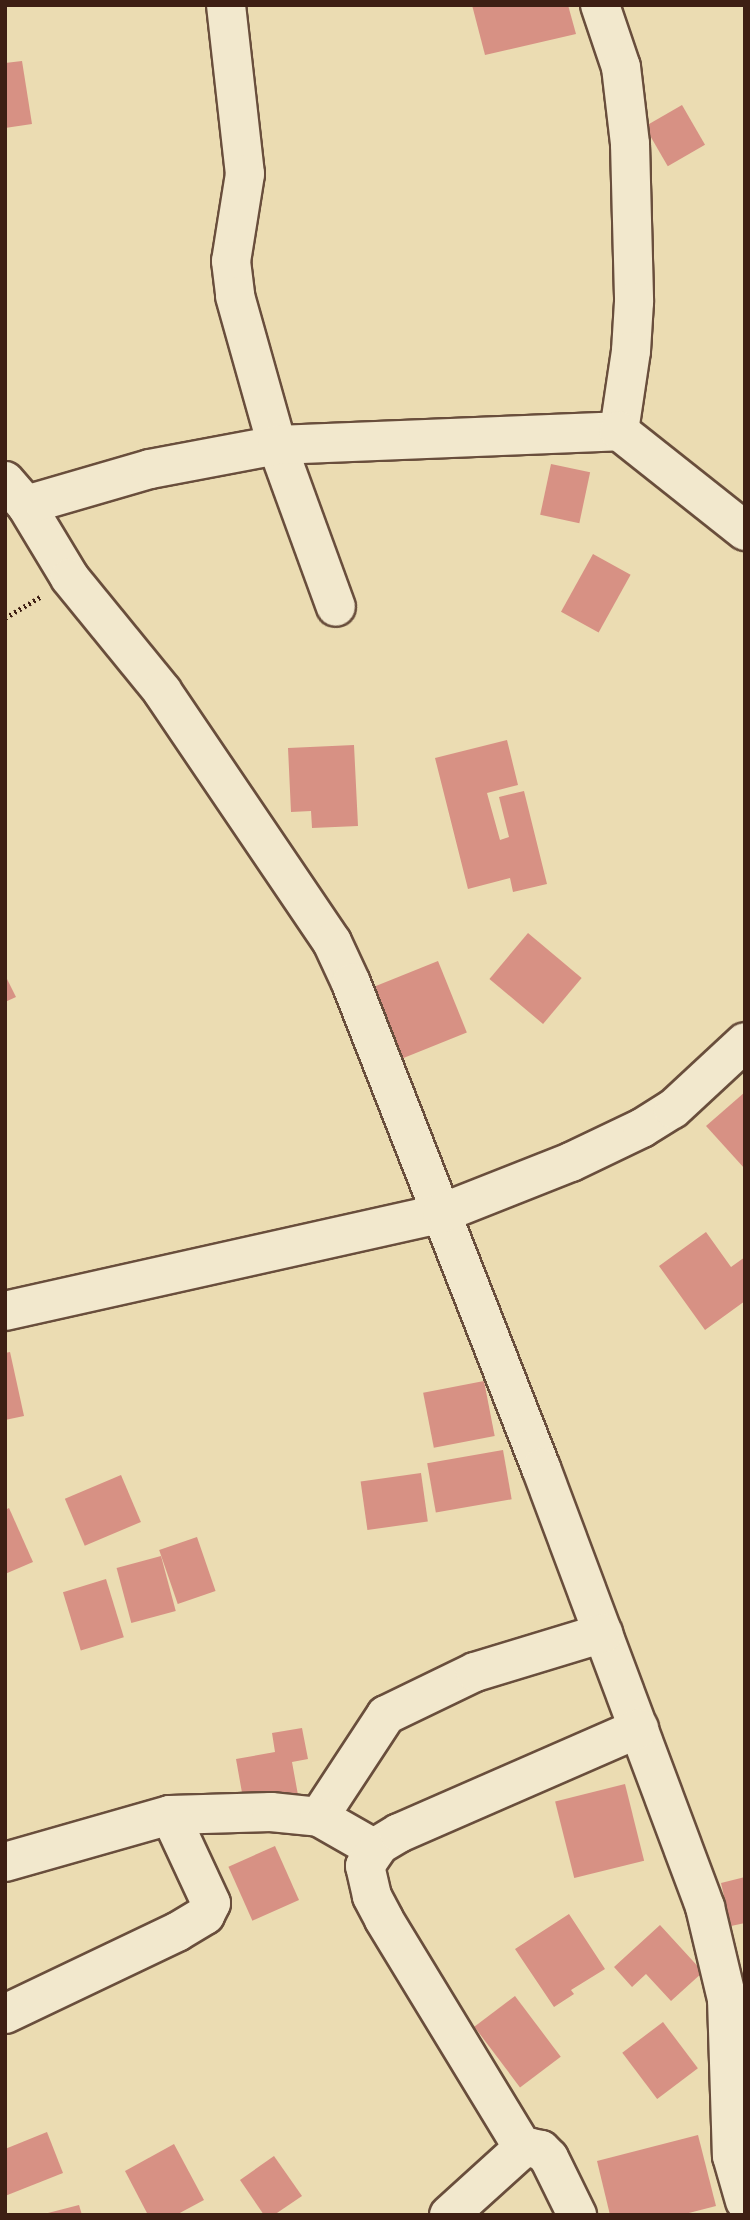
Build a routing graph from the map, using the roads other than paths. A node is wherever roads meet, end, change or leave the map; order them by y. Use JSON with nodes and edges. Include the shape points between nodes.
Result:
{"nodes":[{"id":1,"x":226,"y":5,"type":"edge"},
{"id":2,"x":600,"y":5,"type":"edge"},
{"id":3,"x":619,"y":431,"type":"junction"},
{"id":4,"x":277,"y":445,"type":"junction"},
{"id":5,"x":15,"y":493,"type":"edge"},
{"id":6,"x":745,"y":531,"type":"edge"},
{"id":7,"x":336,"y":607,"type":"dead end"},
{"id":8,"x":745,"y":1042,"type":"edge"},
{"id":9,"x":442,"y":1213,"type":"junction"},
{"id":10,"x":5,"y":1311,"type":"edge"},
{"id":11,"x":603,"y":1633,"type":"junction"},
{"id":12,"x":639,"y":1728,"type":"junction"},
{"id":13,"x":170,"y":1815,"type":"junction"},
{"id":14,"x":319,"y":1817,"type":"junction"},
{"id":15,"x":375,"y":1849,"type":"junction"},
{"id":16,"x":5,"y":1862,"type":"edge"},
{"id":17,"x":5,"y":2014,"type":"edge"},
{"id":18,"x":523,"y":2148,"type":"junction"},
{"id":19,"x":745,"y":2201,"type":"edge"},
{"id":20,"x":449,"y":2215,"type":"edge"},
{"id":21,"x":577,"y":2215,"type":"edge"}],
"edges":[{"from":1,"to":4,"type":"street","via":[[245,174],[231,261],[234,296]]},
{"from":2,"to":3,"type":"street","via":[[621,68],[630,144],[634,302]]},
{"from":3,"to":4,"type":"street"},
{"from":3,"to":6,"type":"street"},
{"from":4,"to":5,"type":"street"},
{"from":4,"to":7,"type":"street"},
{"from":5,"to":9,"type":"street","via":[[70,578],[162,691],[332,942]]},
{"from":8,"to":9,"type":"street","via":[[673,1109],[642,1128]]},
{"from":9,"to":10,"type":"street"},
{"from":9,"to":11,"type":"street"},
{"from":11,"to":12,"type":"street"},
{"from":11,"to":14,"type":"street","via":[[475,1672],[386,1715]]},
{"from":12,"to":15,"type":"street","via":[[399,1833]]},
{"from":12,"to":19,"type":"street","via":[[705,1907],[723,1977],[729,2024],[732,2155]]},
{"from":13,"to":14,"type":"street","via":[[271,1812]]},
{"from":13,"to":16,"type":"street"},
{"from":13,"to":17,"type":"street","via":[[211,1903],[205,1915]]},
{"from":14,"to":15,"type":"street"},
{"from":15,"to":18,"type":"street","via":[[365,1866],[372,1896]]},
{"from":18,"to":20,"type":"street"},
{"from":18,"to":21,"type":"street","via":[[541,2150],[549,2158]]}]}
